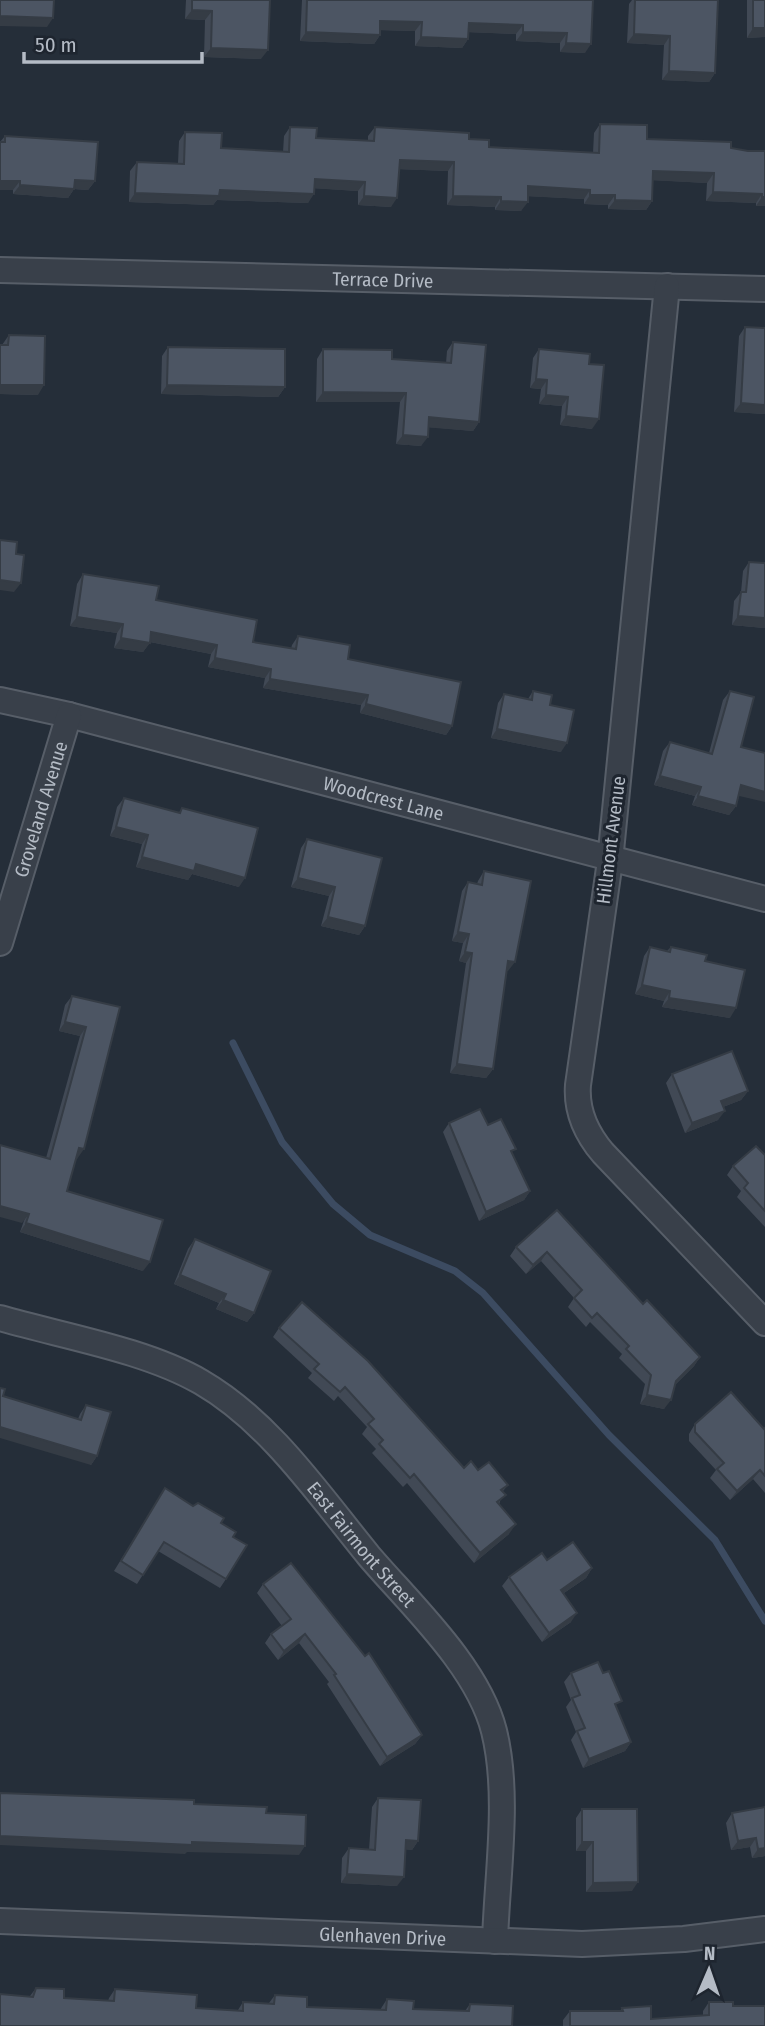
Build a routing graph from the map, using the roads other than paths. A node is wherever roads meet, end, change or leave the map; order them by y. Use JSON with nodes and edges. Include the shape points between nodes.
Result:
{"nodes":[{"id":1,"x":0,"y":270,"type":"edge"},
{"id":2,"x":667,"y":286,"type":"junction"},
{"id":3,"x":765,"y":289,"type":"edge"},
{"id":4,"x":0,"y":700,"type":"edge"},
{"id":5,"x":69,"y":715,"type":"junction"},
{"id":6,"x":610,"y":860,"type":"junction"},
{"id":7,"x":765,"y":899,"type":"edge"},
{"id":8,"x":0,"y":943,"type":"edge"},
{"id":9,"x":0,"y":1318,"type":"edge"},
{"id":10,"x":765,"y":1323,"type":"edge"},
{"id":11,"x":0,"y":1921,"type":"edge"},
{"id":12,"x":765,"y":1929,"type":"edge"},
{"id":13,"x":495,"y":1941,"type":"junction"}],
"edges":[{"from":1,"to":2,"type":"street","name":"Terrace Drive"},
{"from":2,"to":3,"type":"street","name":"Terrace Drive"},
{"from":2,"to":6,"type":"street","name":"Hillmont Avenue"},
{"from":4,"to":5,"type":"street","name":"Woodcrest Lane"},
{"from":5,"to":6,"type":"street","name":"Woodcrest Lane"},
{"from":5,"to":8,"type":"street","name":"Groveland Avenue"},
{"from":6,"to":7,"type":"street","name":"Woodcrest Lane"},
{"from":6,"to":10,"type":"street","name":"Hillmont Avenue","via":[[578,1085],[581,1117],[603,1153]]},
{"from":9,"to":13,"type":"street","name":"East Fairmont Street","via":[[171,1368],[227,1398],[280,1450],[457,1661],[486,1707],[498,1750],[501,1782]]},
{"from":11,"to":13,"type":"street","name":"Glenhaven Drive"},
{"from":12,"to":13,"type":"street","name":"Glenhaven Drive","via":[[633,1943]]}]}
